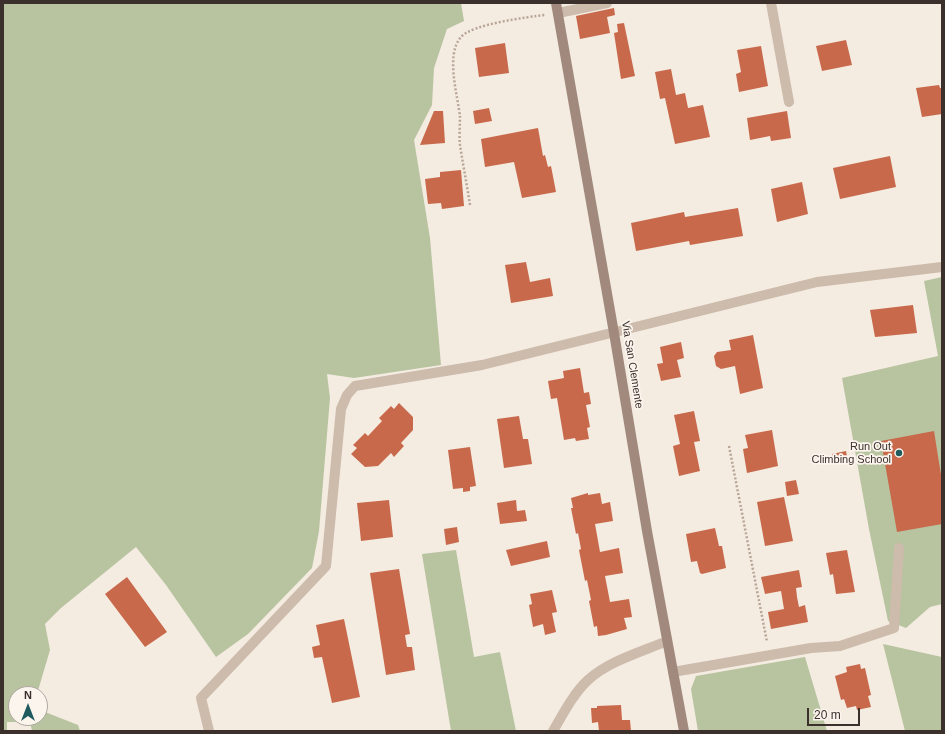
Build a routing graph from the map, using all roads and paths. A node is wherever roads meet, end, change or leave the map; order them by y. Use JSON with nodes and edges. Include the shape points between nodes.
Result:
{"nodes":[{"id":1,"x":607,"y":3,"type":"edge"},
{"id":2,"x":770,"y":3,"type":"edge"},
{"id":3,"x":557,"y":8,"type":"edge"},
{"id":4,"x":789,"y":102,"type":"dead end"},
{"id":5,"x":470,"y":205,"type":"dead end"},
{"id":6,"x":942,"y":267,"type":"edge"},
{"id":7,"x":614,"y":333,"type":"junction"},
{"id":8,"x":729,"y":446,"type":"dead end"},
{"id":9,"x":898,"y":548,"type":"dead end"},
{"id":10,"x":667,"y":641,"type":"junction"},
{"id":11,"x":770,"y":654,"type":"junction"},
{"id":12,"x":673,"y":672,"type":"junction"},
{"id":13,"x":209,"y":731,"type":"edge"},
{"id":14,"x":553,"y":731,"type":"edge"},
{"id":15,"x":684,"y":731,"type":"edge"}],
"edges":[{"from":1,"to":3,"type":"street"},
{"from":2,"to":4,"type":"street"},
{"from":3,"to":5,"type":"path","via":[[478,28],[461,37],[454,52],[454,84],[460,116],[460,143]]},
{"from":3,"to":7,"type":"street","name":"Via San Clemente"},
{"from":6,"to":7,"type":"street","via":[[817,282]]},
{"from":7,"to":10,"type":"street","name":"Via San Clemente"},
{"from":7,"to":13,"type":"street","via":[[482,366],[355,386],[347,395],[341,409],[326,566],[201,698]]},
{"from":8,"to":11,"type":"path"},
{"from":9,"to":11,"type":"street","via":[[894,628],[840,646]]},
{"from":10,"to":12,"type":"street","name":"Via San Clemente"},
{"from":10,"to":14,"type":"street","via":[[615,662],[588,680],[572,699]]},
{"from":11,"to":12,"type":"street"},
{"from":12,"to":15,"type":"street","name":"Via San Clemente"}]}
